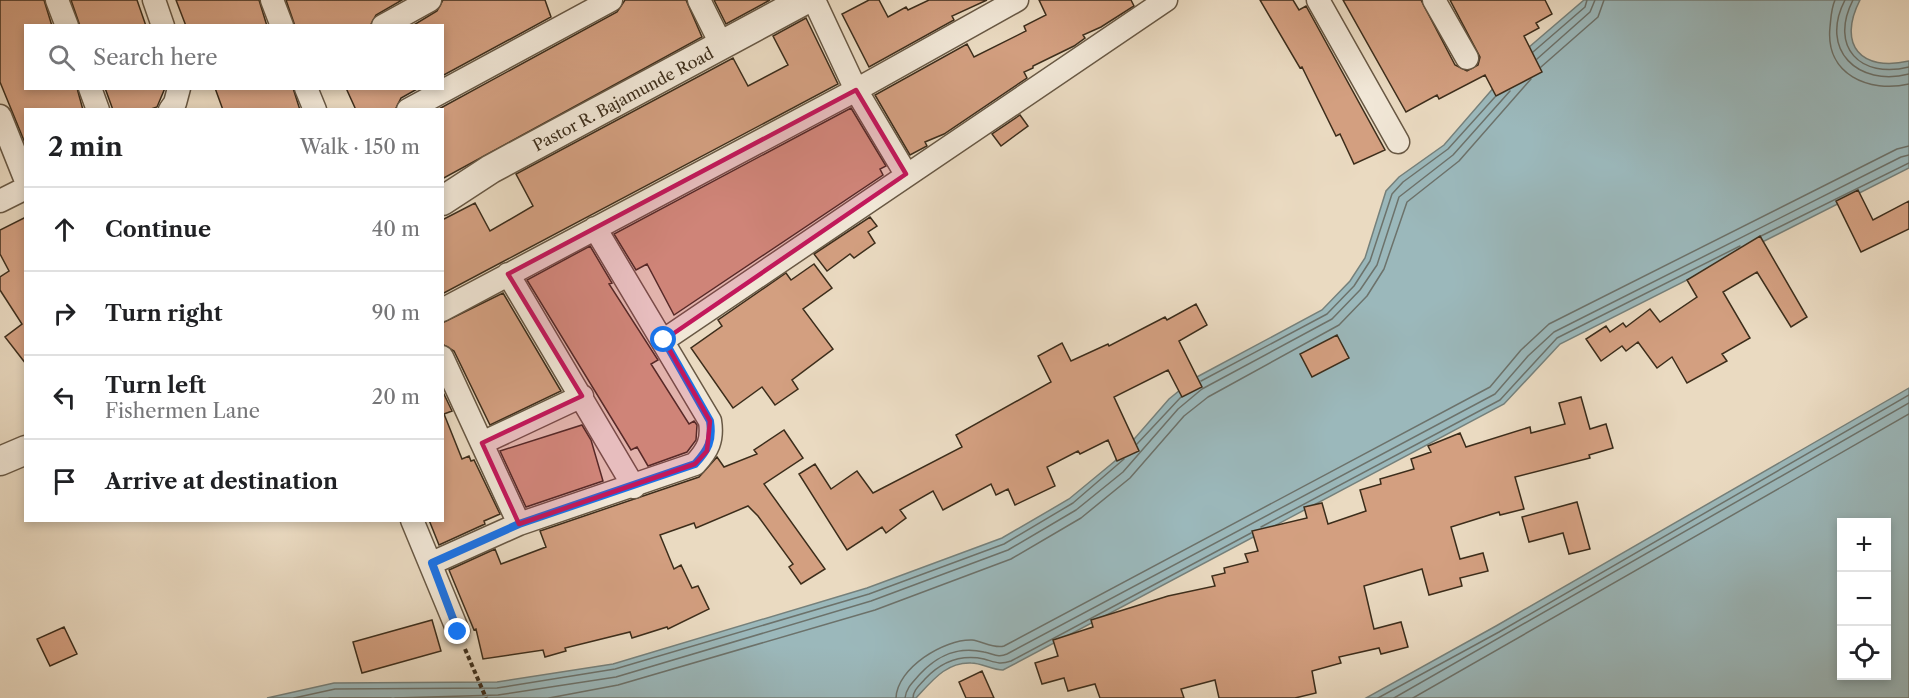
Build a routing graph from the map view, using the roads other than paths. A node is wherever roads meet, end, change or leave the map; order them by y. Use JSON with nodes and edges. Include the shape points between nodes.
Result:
{"nodes":[{"id":1,"x":57,"y":0,"type":"edge"},
{"id":2,"x":154,"y":0,"type":"edge"},
{"id":3,"x":272,"y":0,"type":"edge"},
{"id":4,"x":430,"y":0,"type":"edge"},
{"id":5,"x":611,"y":0,"type":"edge"},
{"id":6,"x":699,"y":0,"type":"edge"},
{"id":7,"x":805,"y":0,"type":"edge"},
{"id":8,"x":814,"y":0,"type":"edge"},
{"id":9,"x":1017,"y":0,"type":"edge"},
{"id":10,"x":1166,"y":0,"type":"edge"},
{"id":11,"x":1318,"y":0,"type":"edge"},
{"id":12,"x":1434,"y":0,"type":"edge"},
{"id":13,"x":66,"y":24,"type":"edge"},
{"id":14,"x":162,"y":24,"type":"edge"},
{"id":15,"x":281,"y":24,"type":"edge"},
{"id":16,"x":387,"y":24,"type":"edge"},
{"id":17,"x":722,"y":46,"type":"junction"},
{"id":18,"x":1467,"y":58,"type":"dead end"},
{"id":19,"x":91,"y":90,"type":"edge"},
{"id":20,"x":178,"y":90,"type":"edge"},
{"id":21,"x":307,"y":90,"type":"edge"},
{"id":22,"x":856,"y":90,"type":"junction"},
{"id":23,"x":97,"y":108,"type":"edge"},
{"id":24,"x":171,"y":108,"type":"edge"},
{"id":25,"x":314,"y":108,"type":"edge"},
{"id":26,"x":412,"y":108,"type":"edge"},
{"id":27,"x":0,"y":116,"type":"edge"},
{"id":28,"x":1398,"y":142,"type":"dead end"},
{"id":29,"x":906,"y":174,"type":"junction"},
{"id":30,"x":24,"y":176,"type":"edge"},
{"id":31,"x":24,"y":189,"type":"edge"},
{"id":32,"x":444,"y":200,"type":"edge"},
{"id":33,"x":0,"y":201,"type":"edge"},
{"id":34,"x":595,"y":228,"type":"junction"},
{"id":35,"x":508,"y":274,"type":"junction"},
{"id":36,"x":444,"y":309,"type":"edge"},
{"id":37,"x":664,"y":340,"type":"junction"},
{"id":38,"x":444,"y":361,"type":"edge"},
{"id":39,"x":582,"y":396,"type":"junction"},
{"id":40,"x":482,"y":443,"type":"junction"},
{"id":41,"x":24,"y":451,"type":"edge"},
{"id":42,"x":0,"y":461,"type":"edge"},
{"id":43,"x":634,"y":487,"type":"junction"},
{"id":44,"x":413,"y":522,"type":"edge"},
{"id":45,"x":519,"y":524,"type":"junction"},
{"id":46,"x":432,"y":563,"type":"junction"},
{"id":47,"x":458,"y":632,"type":"road end"}],
"edges":[{"from":1,"to":13,"type":"street"},
{"from":2,"to":14,"type":"street"},
{"from":3,"to":15,"type":"street"},
{"from":4,"to":16,"type":"street"},
{"from":5,"to":26,"type":"street"},
{"from":6,"to":17,"type":"street"},
{"from":7,"to":17,"type":"street","name":"Pastor R. Bajamunde Road"},
{"from":8,"to":22,"type":"street"},
{"from":9,"to":22,"type":"street"},
{"from":10,"to":29,"type":"street"},
{"from":11,"to":28,"type":"street"},
{"from":12,"to":18,"type":"street"},
{"from":17,"to":32,"type":"street","name":"Pastor R. Bajamunde Road","via":[[491,169]]},
{"from":19,"to":23,"type":"street"},
{"from":20,"to":24,"type":"street"},
{"from":21,"to":25,"type":"street"},
{"from":22,"to":29,"type":"street"},
{"from":22,"to":34,"type":"street"},
{"from":27,"to":30,"type":"street"},
{"from":29,"to":37,"type":"street"},
{"from":31,"to":33,"type":"street"},
{"from":34,"to":35,"type":"street"},
{"from":34,"to":37,"type":"street"},
{"from":35,"to":36,"type":"street"},
{"from":35,"to":39,"type":"street"},
{"from":37,"to":43,"type":"street","via":[[710,421],[712,436],[707,451],[695,464]]},
{"from":38,"to":40,"type":"street"},
{"from":39,"to":40,"type":"street"},
{"from":39,"to":43,"type":"street"},
{"from":40,"to":45,"type":"street"},
{"from":41,"to":42,"type":"street"},
{"from":43,"to":45,"type":"street"},
{"from":44,"to":46,"type":"street"},
{"from":45,"to":46,"type":"street"},
{"from":46,"to":47,"type":"street"}]}
